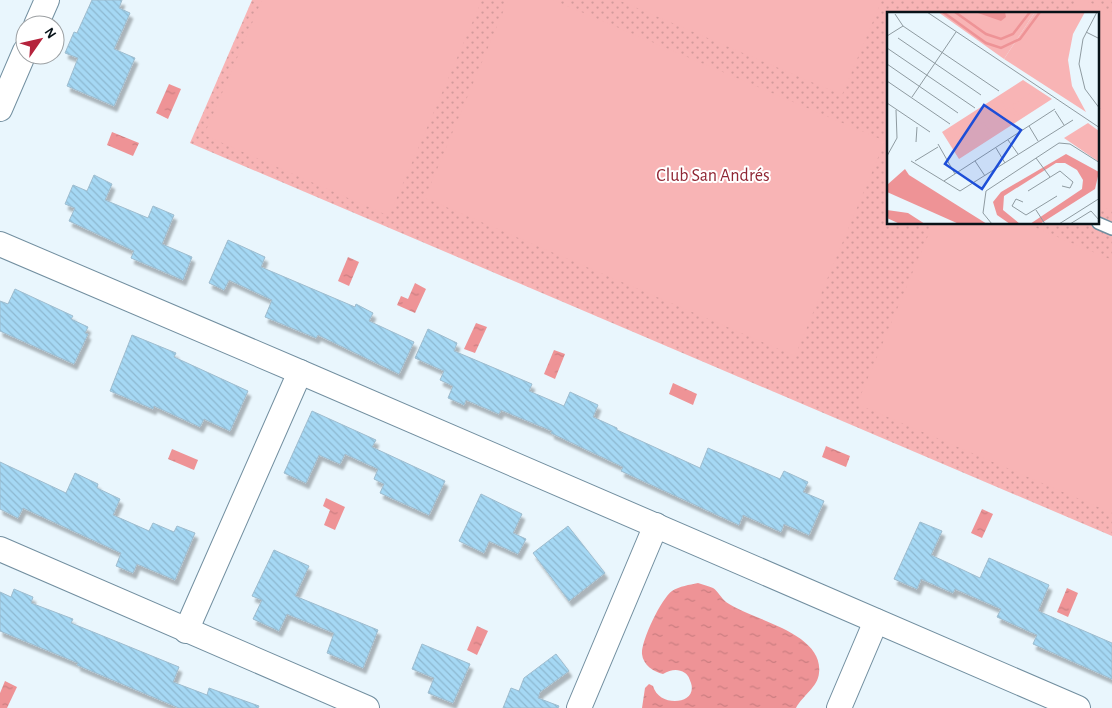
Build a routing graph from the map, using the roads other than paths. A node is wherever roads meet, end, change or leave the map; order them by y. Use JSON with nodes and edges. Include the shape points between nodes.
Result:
{"nodes":[{"id":1,"x":47,"y":0,"type":"edge"},
{"id":2,"x":40,"y":15,"type":"edge"},
{"id":3,"x":19,"y":65,"type":"edge"},
{"id":4,"x":0,"y":109,"type":"edge"},
{"id":5,"x":1100,"y":224,"type":"edge"},
{"id":6,"x":1112,"y":229,"type":"edge"},
{"id":7,"x":0,"y":244,"type":"edge"},
{"id":8,"x":300,"y":372,"type":"junction"},
{"id":9,"x":656,"y":525,"type":"junction"},
{"id":10,"x":0,"y":549,"type":"edge"},
{"id":11,"x":876,"y":620,"type":"junction"},
{"id":12,"x":186,"y":631,"type":"junction"},
{"id":13,"x":367,"y":708,"type":"edge"},
{"id":14,"x":579,"y":708,"type":"edge"},
{"id":15,"x":839,"y":708,"type":"edge"},
{"id":16,"x":1078,"y":708,"type":"edge"}],
"edges":[{"from":1,"to":2,"type":"street"},
{"from":3,"to":4,"type":"street"},
{"from":5,"to":6,"type":"lane"},
{"from":7,"to":8,"type":"street"},
{"from":8,"to":9,"type":"street"},
{"from":8,"to":12,"type":"street"},
{"from":9,"to":11,"type":"street"},
{"from":9,"to":14,"type":"street"},
{"from":10,"to":12,"type":"street"},
{"from":11,"to":15,"type":"street"},
{"from":11,"to":16,"type":"street"},
{"from":12,"to":13,"type":"street"}]}
